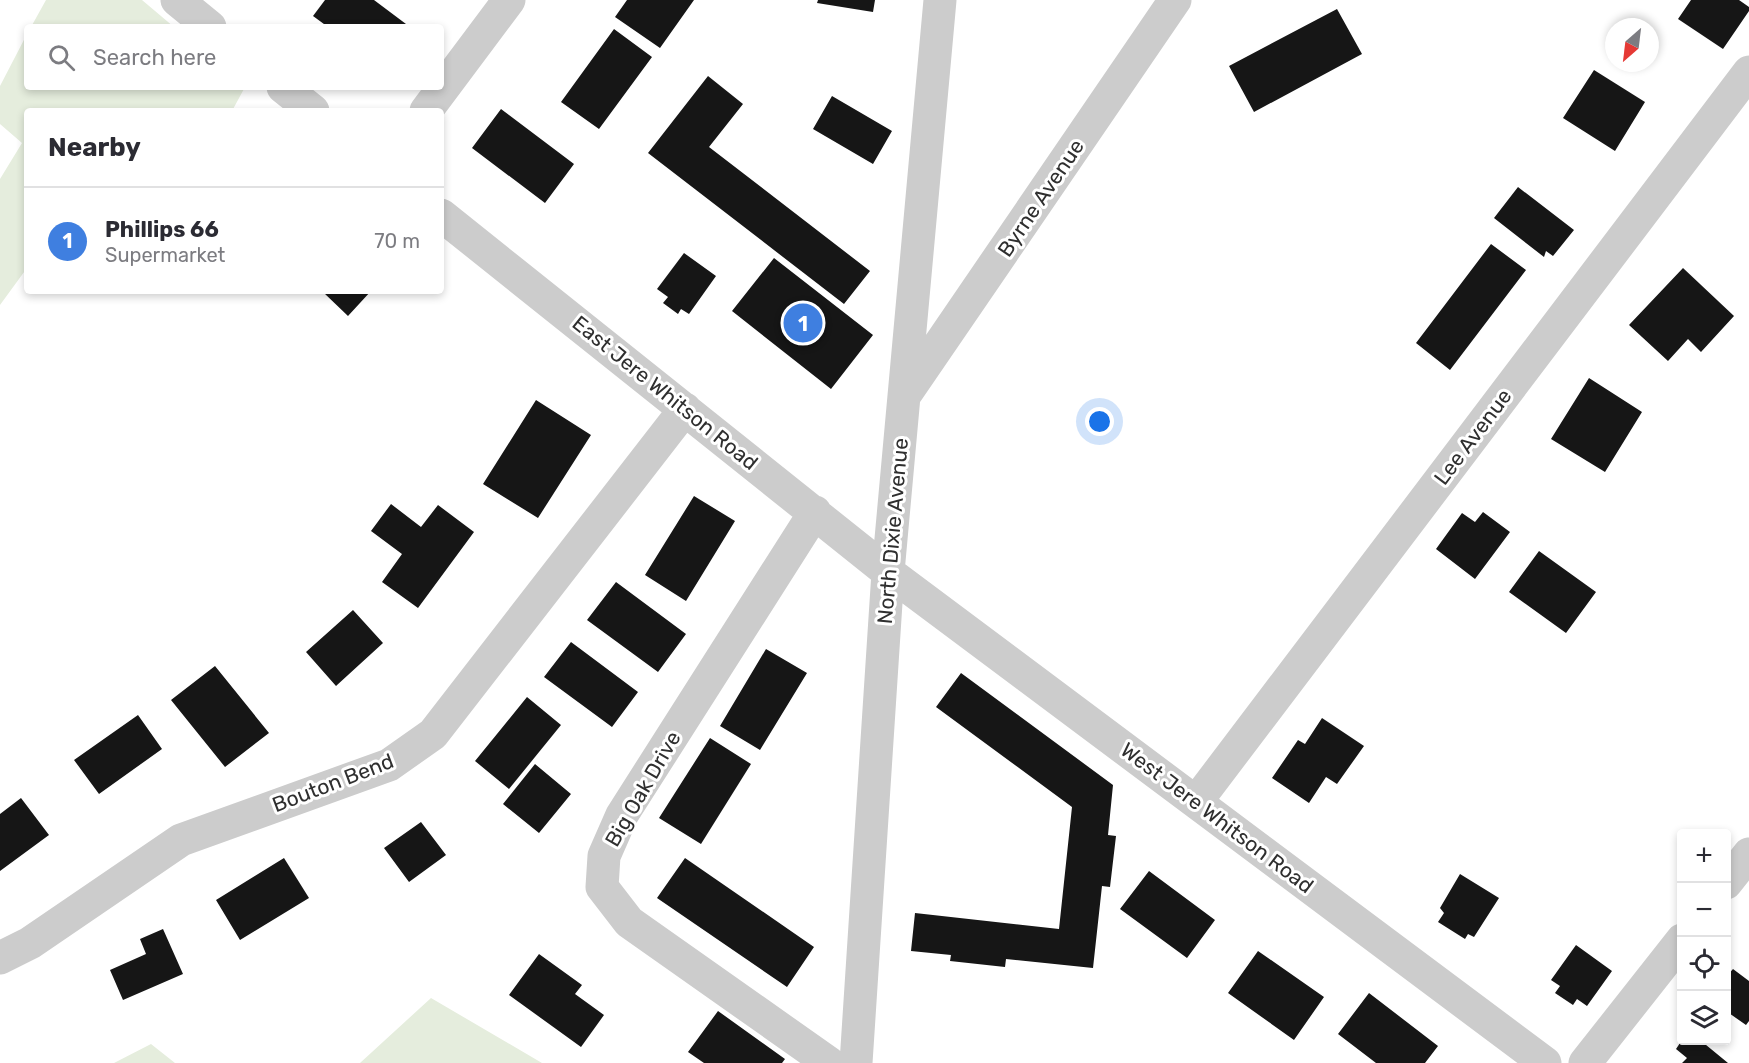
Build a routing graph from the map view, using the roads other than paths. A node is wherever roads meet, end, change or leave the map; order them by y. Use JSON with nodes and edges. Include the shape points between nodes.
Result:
{"nodes":[{"id":1,"x":177,"y":0,"type":"edge"},
{"id":2,"x":509,"y":0,"type":"edge"},
{"id":3,"x":940,"y":0,"type":"edge"},
{"id":4,"x":1175,"y":0,"type":"edge"},
{"id":5,"x":206,"y":24,"type":"edge"},
{"id":6,"x":1749,"y":72,"type":"edge"},
{"id":7,"x":444,"y":87,"type":"edge"},
{"id":8,"x":287,"y":90,"type":"edge"},
{"id":9,"x":442,"y":90,"type":"edge"},
{"id":10,"x":309,"y":108,"type":"edge"},
{"id":11,"x":428,"y":108,"type":"edge"},
{"id":12,"x":444,"y":217,"type":"edge"},
{"id":13,"x":905,"y":395,"type":"junction"},
{"id":14,"x":685,"y":409,"type":"junction"},
{"id":15,"x":815,"y":512,"type":"junction"},
{"id":16,"x":888,"y":573,"type":"junction"},
{"id":17,"x":1196,"y":802,"type":"junction"},
{"id":18,"x":1749,"y":855,"type":"edge"},
{"id":19,"x":1731,"y":877,"type":"edge"},
{"id":20,"x":1677,"y":946,"type":"edge"},
{"id":21,"x":0,"y":958,"type":"edge"},
{"id":22,"x":829,"y":1063,"type":"edge"},
{"id":23,"x":856,"y":1063,"type":"edge"},
{"id":24,"x":1545,"y":1063,"type":"edge"},
{"id":25,"x":1585,"y":1063,"type":"edge"}],
"edges":[{"from":1,"to":5,"type":"street"},
{"from":2,"to":7,"type":"street"},
{"from":3,"to":13,"type":"street","name":"North Dixie Avenue"},
{"from":4,"to":13,"type":"street","name":"Byrne Avenue"},
{"from":6,"to":17,"type":"street","name":"Lee Avenue"},
{"from":8,"to":10,"type":"street"},
{"from":9,"to":11,"type":"street"},
{"from":12,"to":14,"type":"street","name":"East Jere Whitson Road"},
{"from":13,"to":16,"type":"street","name":"North Dixie Avenue"},
{"from":14,"to":15,"type":"street","name":"East Jere Whitson Road"},
{"from":14,"to":21,"type":"street","name":"Bouton Bend","via":[[433,734],[389,765],[181,840],[30,943]]},
{"from":15,"to":16,"type":"street","name":"East Jere Whitson Road"},
{"from":15,"to":22,"type":"street","name":"Big Oak Drive","via":[[622,815],[604,856],[602,887],[629,922]]},
{"from":16,"to":17,"type":"street","name":"West Jere Whitson Road"},
{"from":16,"to":23,"type":"street","name":"North Dixie Avenue"},
{"from":17,"to":24,"type":"street","name":"West Jere Whitson Road"},
{"from":18,"to":19,"type":"street"},
{"from":20,"to":25,"type":"street"}]}
